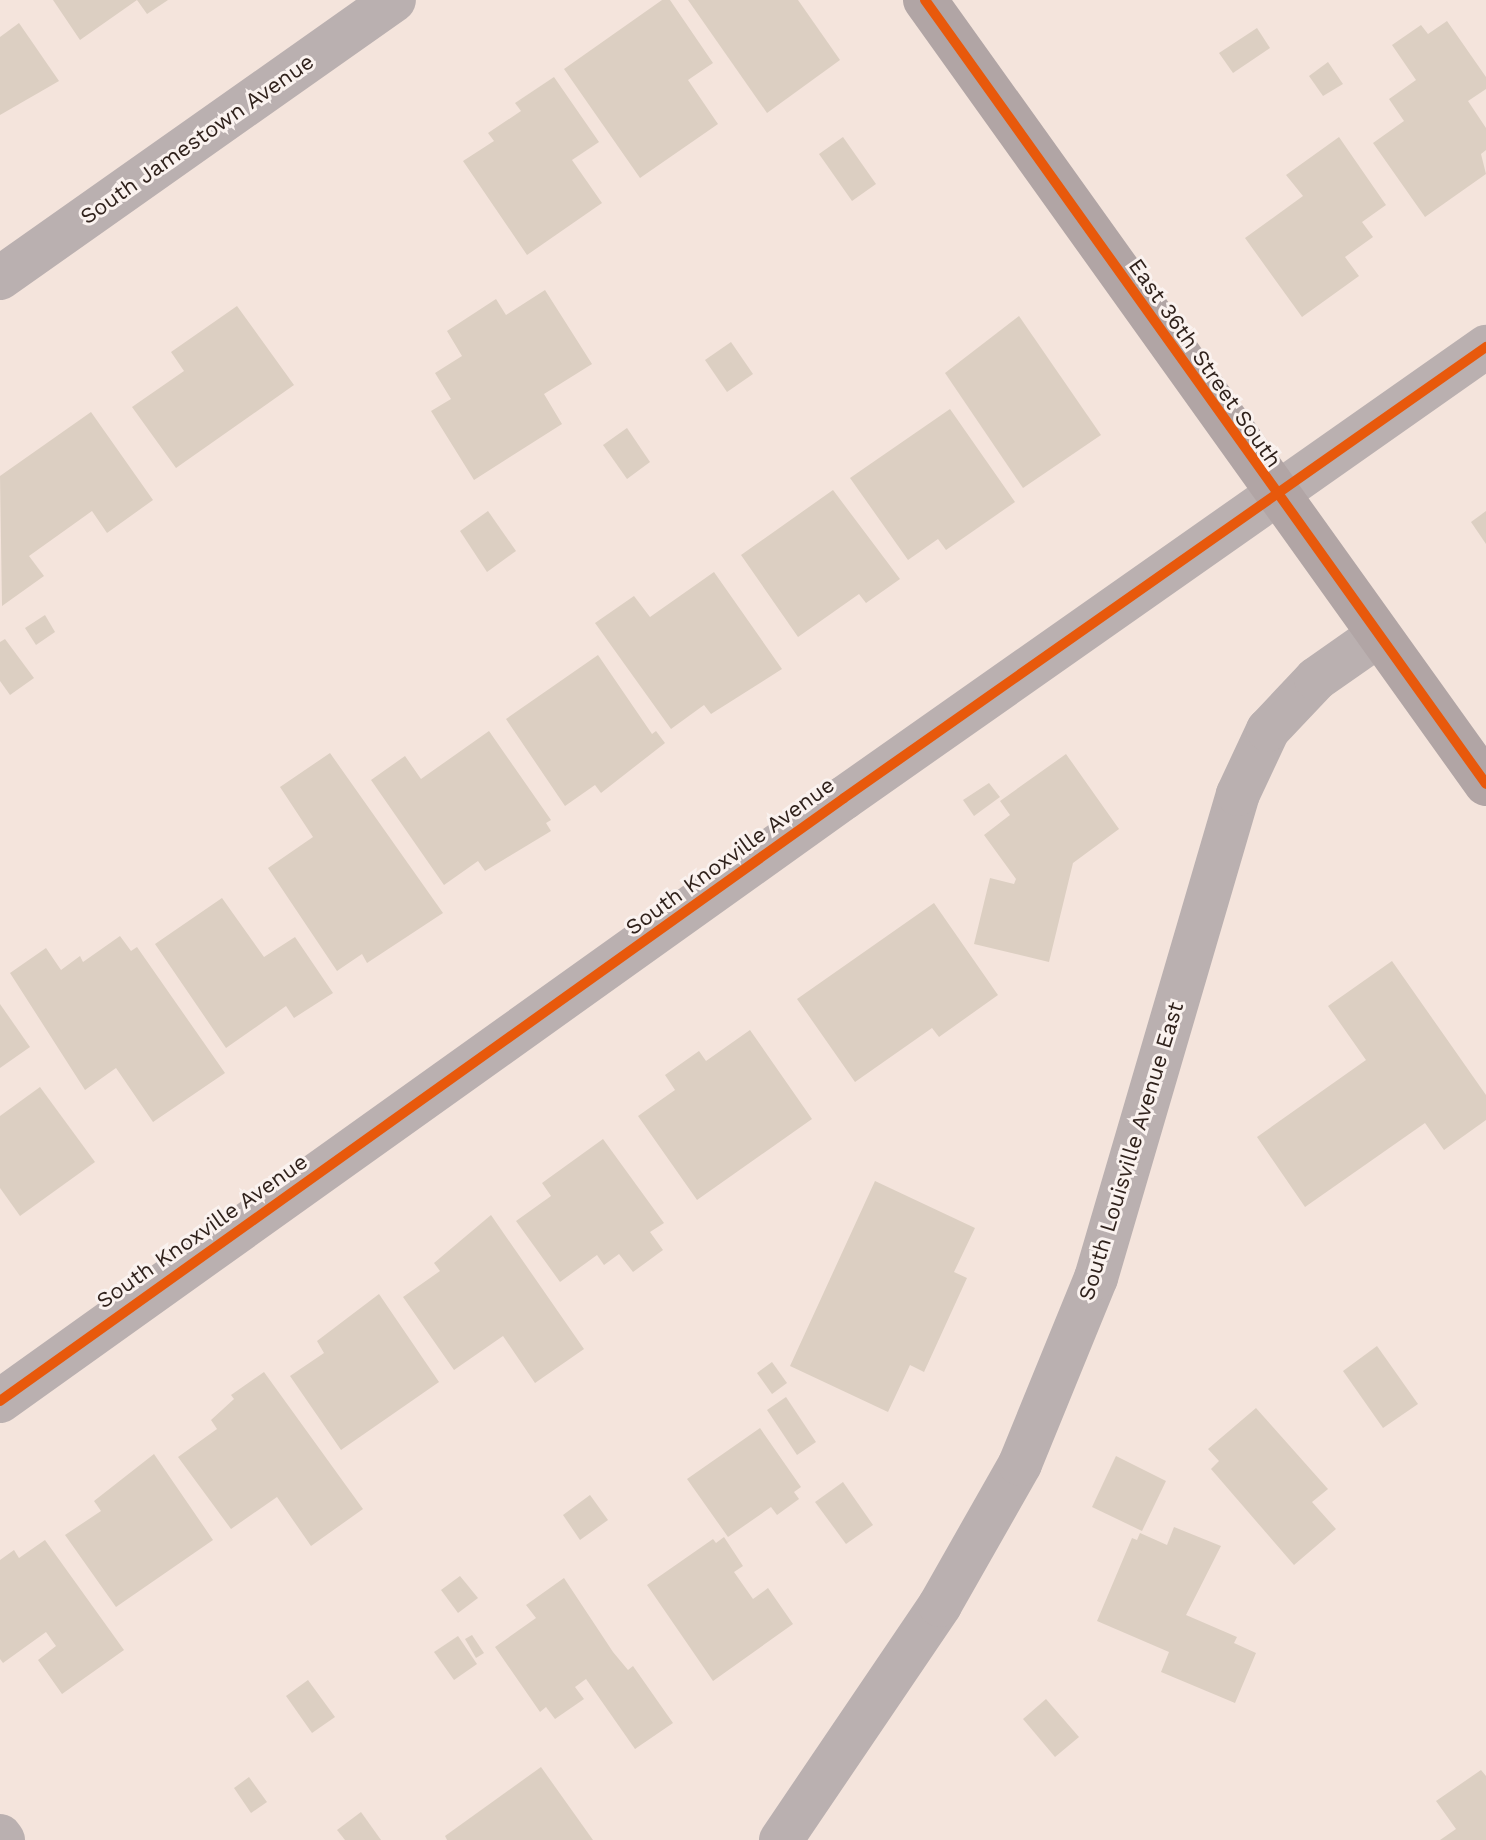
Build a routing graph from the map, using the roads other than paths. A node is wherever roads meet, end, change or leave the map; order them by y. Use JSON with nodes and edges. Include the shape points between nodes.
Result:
{"nodes":[{"id":1,"x":394,"y":0,"type":"edge"},
{"id":2,"x":925,"y":0,"type":"edge"},
{"id":3,"x":0,"y":278,"type":"edge"},
{"id":4,"x":1486,"y":347,"type":"edge"},
{"id":5,"x":1276,"y":497,"type":"junction"},
{"id":6,"x":1376,"y":637,"type":"junction"},
{"id":7,"x":1486,"y":784,"type":"edge"},
{"id":8,"x":0,"y":1401,"type":"edge"},
{"id":9,"x":781,"y":1840,"type":"edge"}],
"edges":[{"from":1,"to":3,"type":"street","name":"South Jamestown Avenue"},
{"from":2,"to":5,"type":"street","name":"East 36th Street South"},
{"from":4,"to":5,"type":"street","name":"South Knoxville Avenue"},
{"from":5,"to":6,"type":"street","name":"East 36th Street South"},
{"from":5,"to":8,"type":"street","name":"South Knoxville Avenue","via":[[844,798]]},
{"from":6,"to":7,"type":"street","name":"East 36th Street South"},
{"from":6,"to":9,"type":"street","name":"South Louisville Avenue East","via":[[1316,679],[1268,730],[1238,794],[1096,1278],[1020,1464],[940,1605]]}]}
